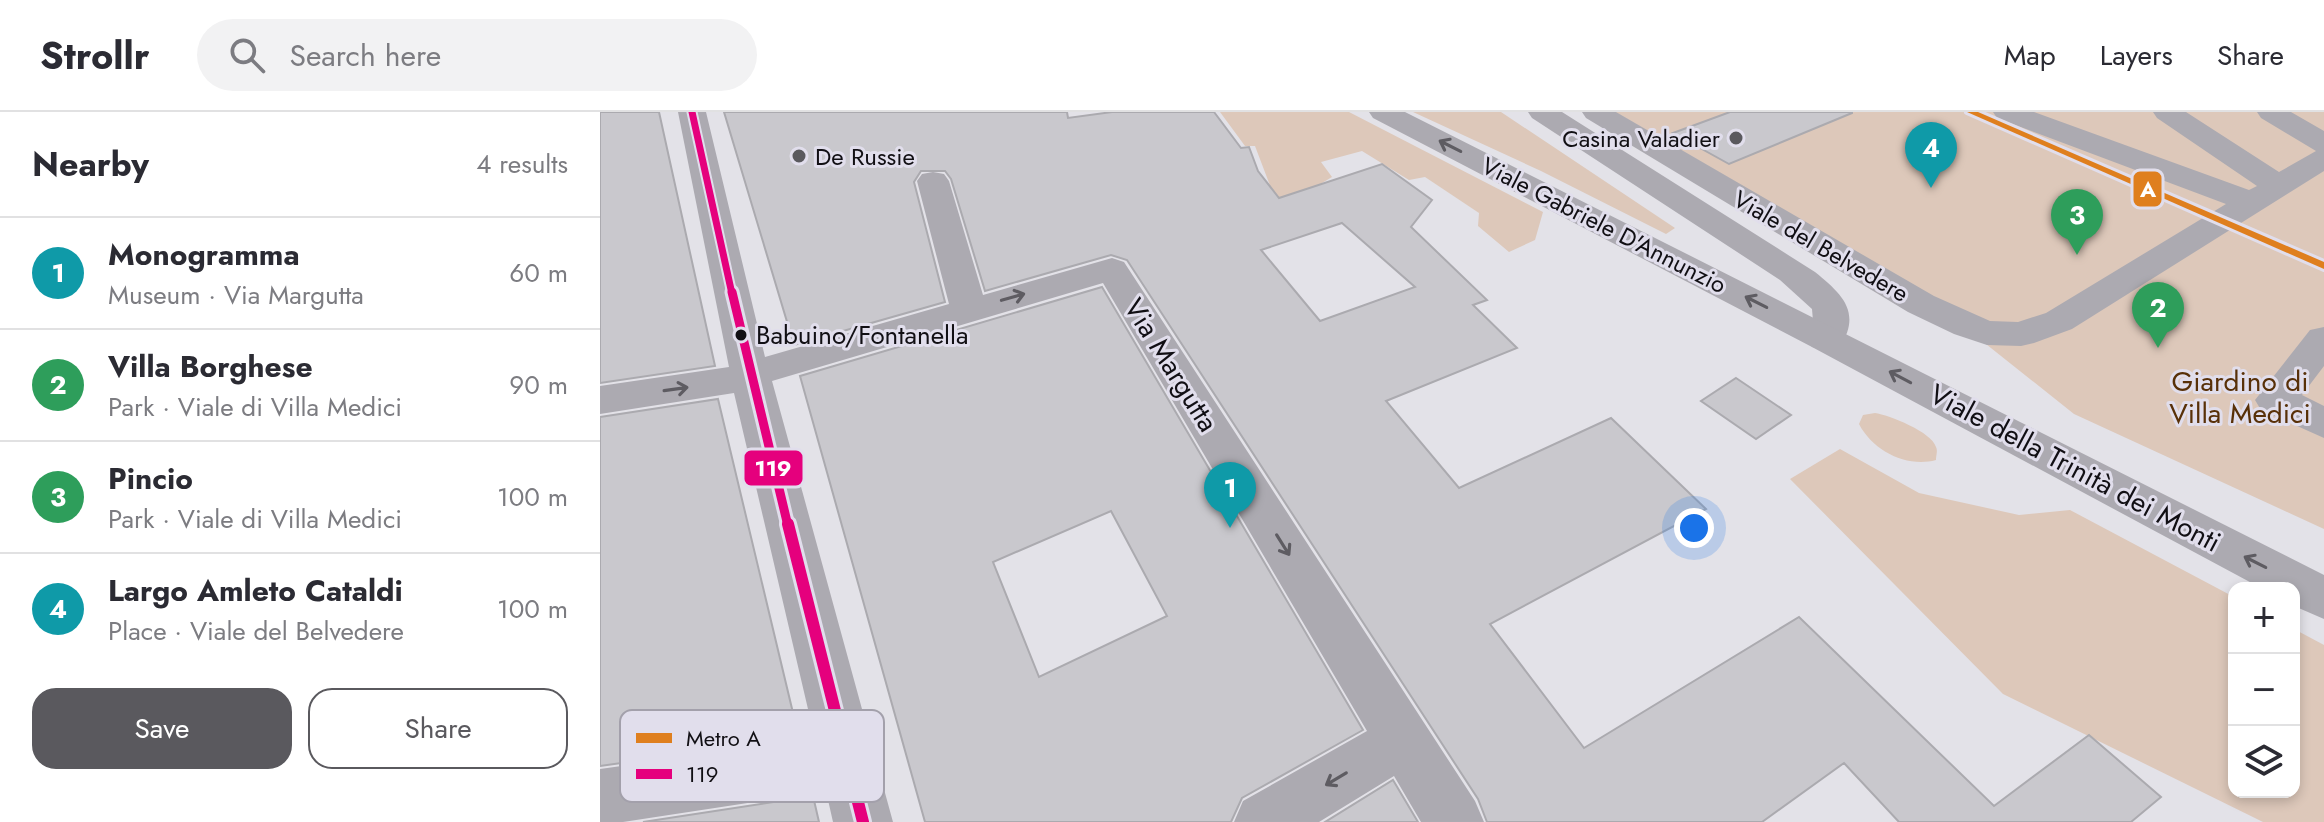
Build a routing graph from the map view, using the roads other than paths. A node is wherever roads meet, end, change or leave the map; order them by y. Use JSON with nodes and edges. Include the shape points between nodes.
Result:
{"nodes":[{"id":1,"x":692,"y":112,"type":"edge"},
{"id":2,"x":1383,"y":112,"type":"edge"},
{"id":3,"x":1542,"y":112,"type":"edge"},
{"id":4,"x":2007,"y":112,"type":"edge"},
{"id":5,"x":2167,"y":112,"type":"edge"},
{"id":6,"x":2271,"y":112,"type":"edge"},
{"id":7,"x":1615,"y":117,"type":"edge"},
{"id":8,"x":2324,"y":144,"type":"edge"},
{"id":9,"x":2324,"y":158,"type":"edge"},
{"id":10,"x":933,"y":181,"type":"dead end"},
{"id":11,"x":2265,"y":194,"type":"junction"},
{"id":12,"x":969,"y":309,"type":"junction"},
{"id":13,"x":1826,"y":338,"type":"junction"},
{"id":14,"x":2324,"y":339,"type":"edge"},
{"id":15,"x":750,"y":374,"type":"junction"},
{"id":16,"x":600,"y":400,"type":"edge"},
{"id":17,"x":2324,"y":423,"type":"edge"},
{"id":18,"x":2324,"y":598,"type":"edge"},
{"id":19,"x":837,"y":710,"type":"edge"},
{"id":20,"x":1403,"y":740,"type":"junction"},
{"id":21,"x":620,"y":794,"type":"edge"},
{"id":22,"x":600,"y":797,"type":"edge"},
{"id":23,"x":859,"y":802,"type":"edge"},
{"id":24,"x":863,"y":822,"type":"edge"},
{"id":25,"x":1264,"y":822,"type":"edge"},
{"id":26,"x":1454,"y":822,"type":"edge"}],
"edges":[{"from":1,"to":15,"type":"street"},
{"from":13,"to":2,"type":"street","name":"Viale Gabriele D'Annunzio","one_way":true},
{"from":3,"to":13,"type":"street","via":[[1803,281],[1832,312]]},
{"from":4,"to":11,"type":"street"},
{"from":5,"to":11,"type":"street"},
{"from":6,"to":8,"type":"street"},
{"from":7,"to":11,"type":"street","name":"Viale del Belvedere","via":[[1921,304],[1987,333],[2021,334],[2059,321]]},
{"from":9,"to":11,"type":"street","name":"Viale del Belvedere"},
{"from":10,"to":12,"type":"street"},
{"from":12,"to":15,"type":"street","name":"Via Margutta"},
{"from":12,"to":20,"type":"street","name":"Via Margutta","one_way":true,"via":[[1112,269]]},
{"from":18,"to":13,"type":"street","name":"Viale della Trinità dei Monti","one_way":true},
{"from":14,"to":17,"type":"street","via":[[2276,400]]},
{"from":16,"to":15,"type":"street","name":"Via Margutta","one_way":true},
{"from":15,"to":19,"type":"street"},
{"from":20,"to":25,"type":"street","one_way":true},
{"from":20,"to":26,"type":"street","name":"Via Margutta"},
{"from":21,"to":22,"type":"street"},
{"from":23,"to":24,"type":"street"}]}
